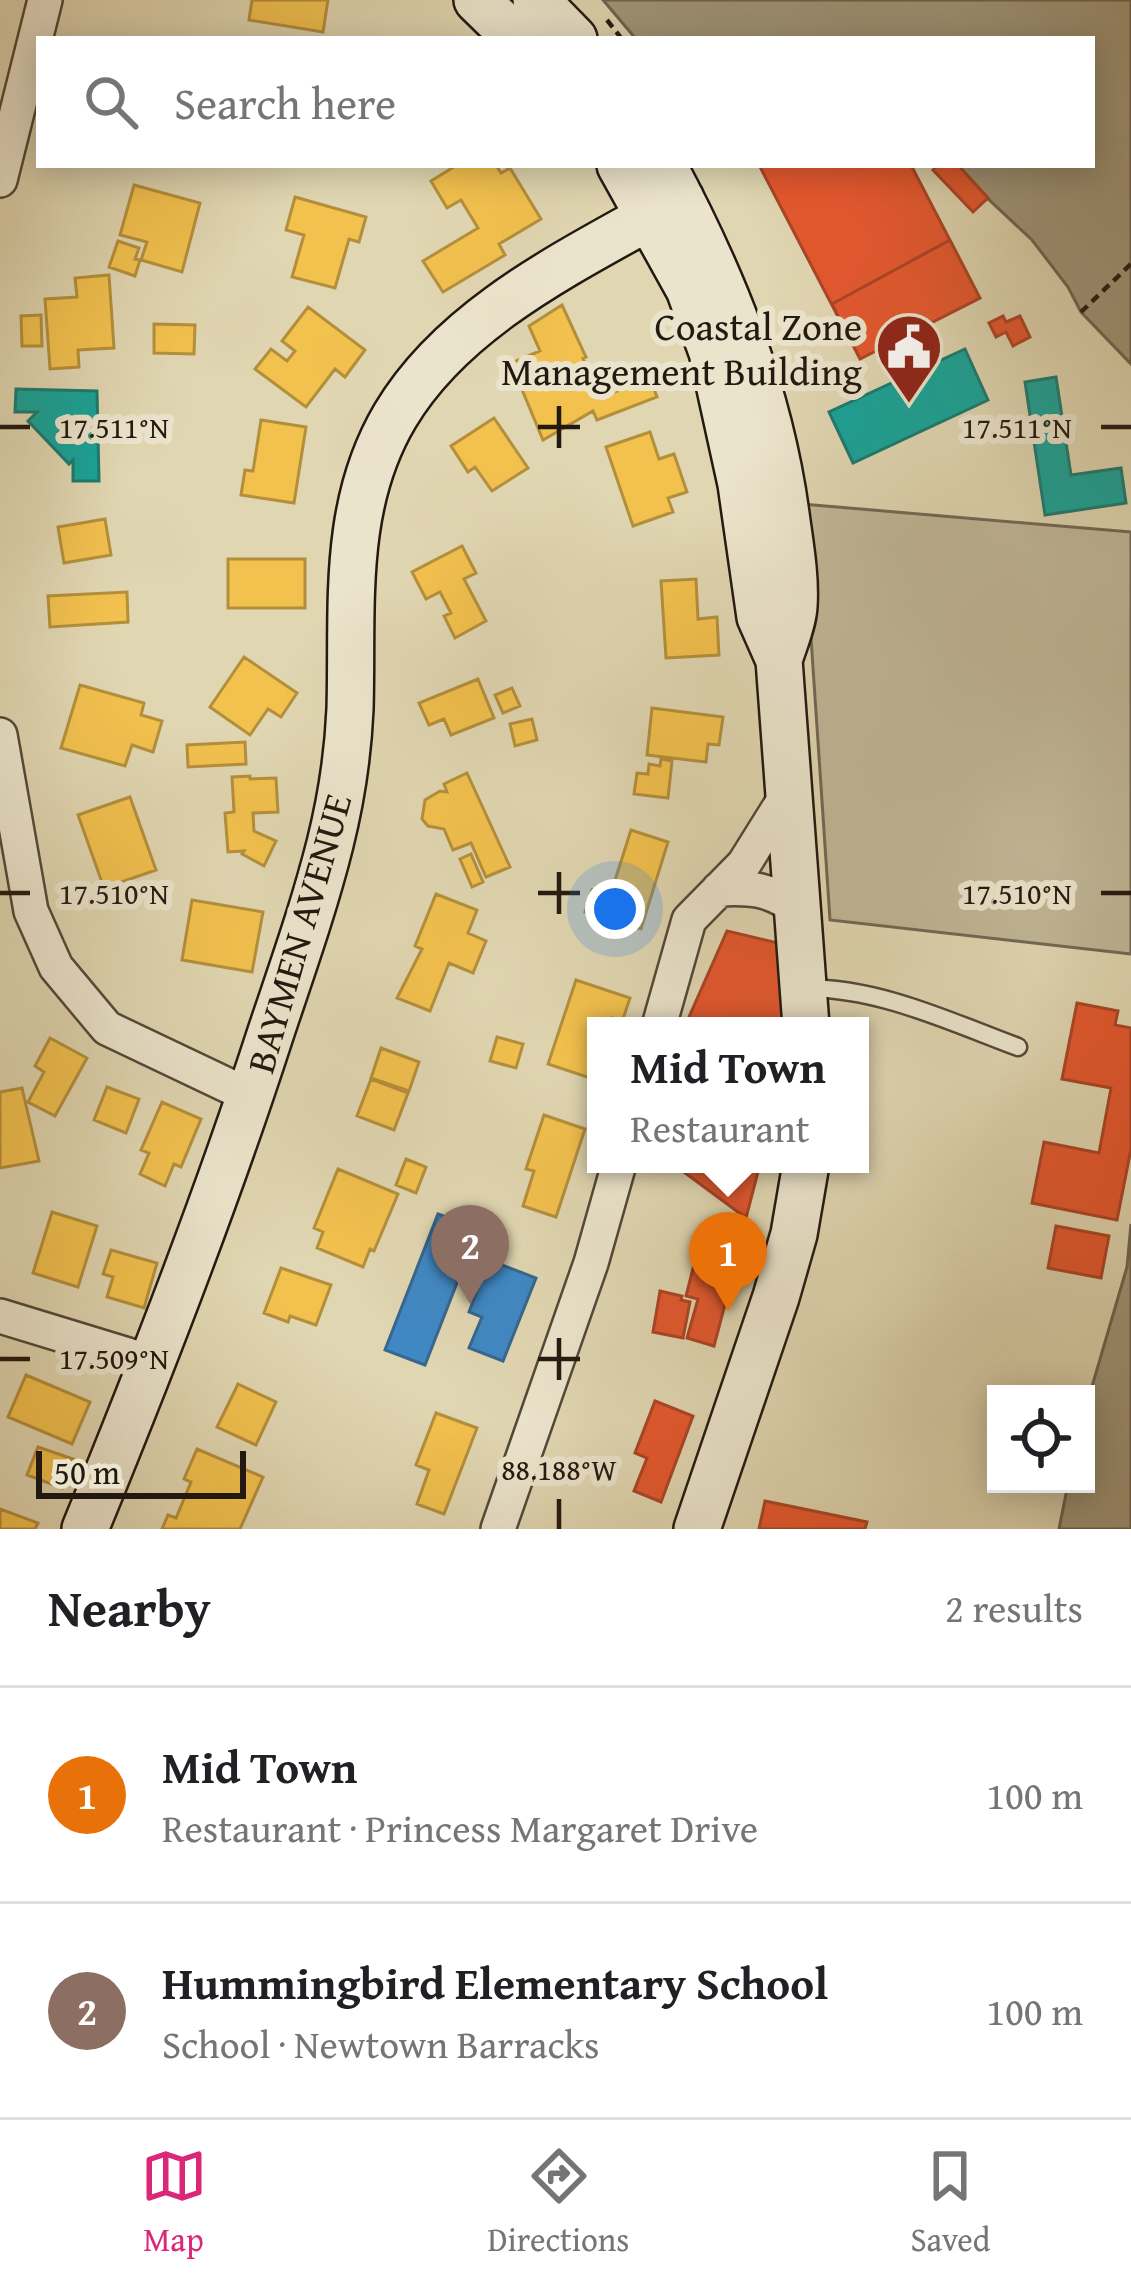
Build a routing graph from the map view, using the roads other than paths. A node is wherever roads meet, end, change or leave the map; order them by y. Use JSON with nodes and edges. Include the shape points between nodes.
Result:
{"nodes":[{"id":1,"x":45,"y":0,"type":"edge"},
{"id":2,"x":477,"y":0,"type":"edge"},
{"id":3,"x":536,"y":0,"type":"edge"},
{"id":4,"x":514,"y":36,"type":"edge"},
{"id":5,"x":571,"y":36,"type":"edge"},
{"id":6,"x":618,"y":168,"type":"edge"},
{"id":7,"x":623,"y":168,"type":"edge"},
{"id":8,"x":0,"y":180,"type":"edge"},
{"id":9,"x":665,"y":194,"type":"edge"},
{"id":10,"x":579,"y":259,"type":"junction"},
{"id":11,"x":689,"y":289,"type":"junction"},
{"id":12,"x":779,"y":660,"type":"junction"},
{"id":13,"x":0,"y":735,"type":"edge"},
{"id":14,"x":789,"y":793,"type":"junction"},
{"id":15,"x":719,"y":890,"type":"junction"},
{"id":16,"x":797,"y":909,"type":"junction"},
{"id":17,"x":805,"y":1007,"type":"edge"},
{"id":18,"x":662,"y":1017,"type":"edge"},
{"id":19,"x":1018,"y":1047,"type":"dead end"},
{"id":20,"x":250,"y":1096,"type":"junction"},
{"id":21,"x":616,"y":1173,"type":"edge"},
{"id":22,"x":804,"y":1173,"type":"edge"},
{"id":23,"x":0,"y":1316,"type":"edge"},
{"id":24,"x":154,"y":1363,"type":"junction"},
{"id":25,"x":85,"y":1529,"type":"edge"},
{"id":26,"x":498,"y":1529,"type":"edge"},
{"id":27,"x":697,"y":1529,"type":"edge"}],
"edges":[{"from":1,"to":8,"type":"street"},
{"from":2,"to":4,"type":"main road"},
{"from":3,"to":5,"type":"main road"},
{"from":6,"to":10,"type":"main road","via":[[613,222]]},
{"from":7,"to":9,"type":"main road"},
{"from":9,"to":10,"type":"main road","name":"BAYMEN AVENUE"},
{"from":9,"to":11,"type":"main road"},
{"from":9,"to":12,"type":"main road","via":[[746,345],[774,447],[794,610]]},
{"from":10,"to":11,"type":"main road","via":[[645,254]]},
{"from":10,"to":20,"type":"main road","name":"BAYMEN AVENUE","via":[[450,347],[411,390],[378,448],[352,549],[344,782]]},
{"from":11,"to":12,"type":"main road","via":[[731,434],[760,617]]},
{"from":12,"to":14,"type":"main road"},
{"from":13,"to":20,"type":"street","via":[[32,911],[56,967],[107,1028]]},
{"from":14,"to":15,"type":"street"},
{"from":14,"to":16,"type":"main road"},
{"from":15,"to":16,"type":"street","via":[[761,890]]},
{"from":15,"to":18,"type":"street","via":[[689,920]]},
{"from":16,"to":17,"type":"main road"},
{"from":17,"to":19,"type":"lane","via":[[836,988],[880,996]]},
{"from":20,"to":24,"type":"main road","name":"BAYMEN AVENUE"},
{"from":21,"to":26,"type":"street"},
{"from":22,"to":27,"type":"main road","via":[[776,1297]]},
{"from":23,"to":24,"type":"street"},
{"from":24,"to":25,"type":"main road","name":"BAYMEN AVENUE"}]}
